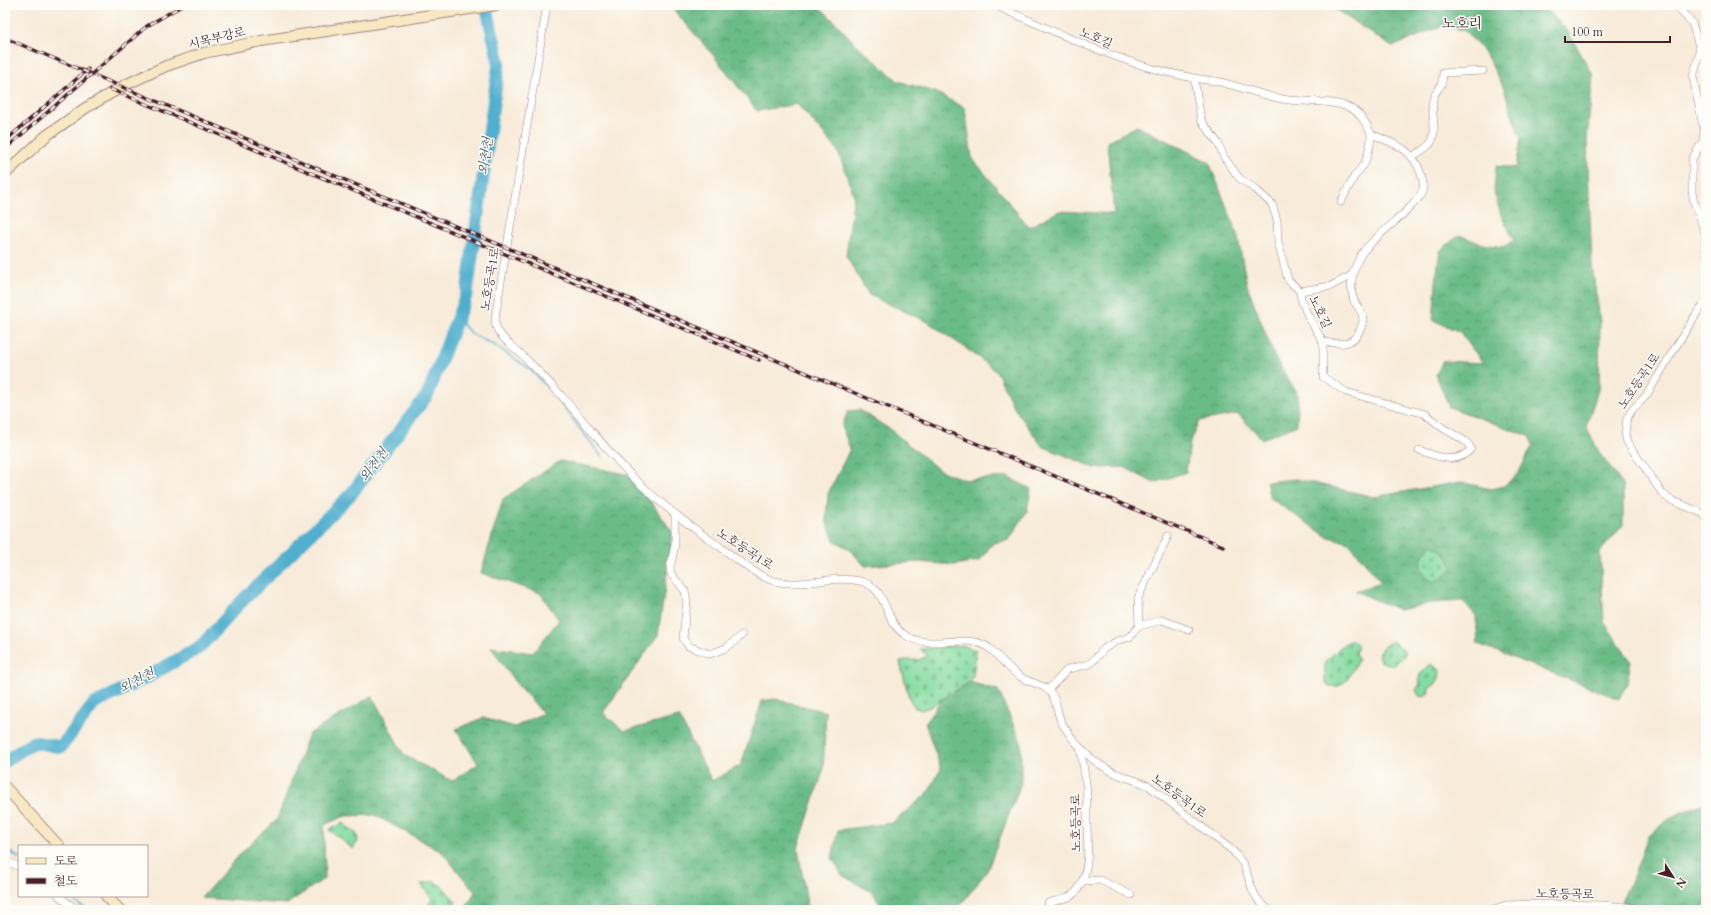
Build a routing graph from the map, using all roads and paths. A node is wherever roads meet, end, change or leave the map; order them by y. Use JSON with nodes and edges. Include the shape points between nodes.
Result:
{"nodes":[{"id":1,"x":496,"y":5,"type":"edge"},
{"id":2,"x":547,"y":5,"type":"edge"},
{"id":3,"x":994,"y":5,"type":"edge"},
{"id":4,"x":1675,"y":5,"type":"edge"},
{"id":5,"x":1483,"y":71,"type":"dead end"},
{"id":6,"x":1194,"y":78,"type":"junction"},
{"id":7,"x":1371,"y":134,"type":"junction"},
{"id":8,"x":1412,"y":157,"type":"junction"},
{"id":9,"x":5,"y":174,"type":"edge"},
{"id":10,"x":1341,"y":202,"type":"dead end"},
{"id":11,"x":1706,"y":252,"type":"edge"},
{"id":12,"x":1352,"y":275,"type":"junction"},
{"id":13,"x":1300,"y":291,"type":"junction"},
{"id":14,"x":1706,"y":302,"type":"edge"},
{"id":15,"x":1323,"y":342,"type":"junction"},
{"id":16,"x":1419,"y":450,"type":"dead end"},
{"id":17,"x":675,"y":514,"type":"junction"},
{"id":18,"x":1706,"y":518,"type":"edge"},
{"id":19,"x":1168,"y":536,"type":"dead end"},
{"id":20,"x":1139,"y":626,"type":"junction"},
{"id":21,"x":1189,"y":630,"type":"dead end"},
{"id":22,"x":742,"y":635,"type":"dead end"},
{"id":23,"x":1048,"y":690,"type":"junction"},
{"id":24,"x":1079,"y":746,"type":"junction"},
{"id":25,"x":5,"y":787,"type":"edge"},
{"id":26,"x":58,"y":845,"type":"edge"},
{"id":27,"x":5,"y":860,"type":"edge"},
{"id":28,"x":18,"y":866,"type":"edge"},
{"id":29,"x":1082,"y":881,"type":"junction"},
{"id":30,"x":1131,"y":895,"type":"dead end"},
{"id":31,"x":60,"y":897,"type":"edge"},
{"id":32,"x":107,"y":897,"type":"edge"},
{"id":33,"x":1048,"y":903,"type":"dead end"},
{"id":34,"x":77,"y":910,"type":"edge"},
{"id":35,"x":120,"y":910,"type":"edge"},
{"id":36,"x":1270,"y":910,"type":"edge"},
{"id":37,"x":1491,"y":910,"type":"edge"},
{"id":38,"x":1638,"y":910,"type":"edge"}],
"edges":[{"from":1,"to":9,"type":"street","name":"시목부강로","via":[[261,41],[204,53],[166,66],[124,85],[84,109],[46,136]]},
{"from":2,"to":17,"type":"street","name":"노호등곡1로","via":[[496,312],[497,329],[565,399],[632,475]]},
{"from":3,"to":6,"type":"street","name":"노호길","via":[[1110,56]]},
{"from":4,"to":11,"type":"street","via":[[1692,23],[1699,46],[1693,77],[1704,131],[1703,141],[1692,160],[1692,192],[1705,233]]},
{"from":5,"to":8,"type":"street","via":[[1443,73],[1443,83],[1434,96],[1432,107],[1434,134],[1430,143]]},
{"from":6,"to":7,"type":"street","name":"노호길","via":[[1283,99],[1325,102],[1348,107],[1368,126]]},
{"from":6,"to":13,"type":"street","name":"노호길","via":[[1201,120],[1239,178],[1272,204],[1288,280]]},
{"from":7,"to":8,"type":"street","name":"노호길","via":[[1399,146]]},
{"from":7,"to":10,"type":"street","via":[[1365,163],[1354,177]]},
{"from":8,"to":12,"type":"street","name":"노호길","via":[[1420,172],[1423,190],[1414,202],[1362,252]]},
{"from":12,"to":13,"type":"street","via":[[1331,286]]},
{"from":12,"to":15,"type":"street","name":"노호길","via":[[1354,300],[1362,313],[1363,322],[1359,332],[1353,341],[1342,344]]},
{"from":13,"to":15,"type":"street","name":"노호길","via":[[1306,310]]},
{"from":14,"to":18,"type":"street","name":"노호등곡1로","via":[[1674,348],[1646,396],[1627,418],[1625,434],[1627,442],[1662,493],[1669,499],[1704,514]]},
{"from":15,"to":16,"type":"street","via":[[1323,377],[1346,392],[1425,414],[1465,441],[1471,449],[1466,454],[1447,460]]},
{"from":17,"to":22,"type":"street","via":[[675,545],[670,568],[671,574],[685,591],[687,601],[683,638],[688,646],[710,654],[726,648]]},
{"from":17,"to":23,"type":"street","name":"노호등곡1로","via":[[751,569],[773,580],[808,584],[843,579],[874,587],[880,594],[892,621],[905,635],[917,641],[933,643],[981,643],[1019,676]]},
{"from":19,"to":20,"type":"street","via":[[1138,598]]},
{"from":20,"to":21,"type":"street","via":[[1162,620]]},
{"from":20,"to":23,"type":"street","via":[[1130,637],[1105,648],[1090,664],[1068,669]]},
{"from":23,"to":24,"type":"street","name":"노호등곡1로","via":[[1062,724]]},
{"from":24,"to":29,"type":"street","name":"노호등곡로","via":[[1085,770],[1089,849]]},
{"from":24,"to":36,"type":"street","name":"노호등곡1로","via":[[1102,767],[1149,786],[1233,851],[1242,862],[1250,887]]},
{"from":25,"to":26,"type":"street"},
{"from":27,"to":28,"type":"street"},
{"from":29,"to":30,"type":"street","via":[[1100,880]]},
{"from":29,"to":33,"type":"street","name":"노호등곡로","via":[[1078,890],[1069,897]]},
{"from":31,"to":34,"type":"street"},
{"from":32,"to":35,"type":"street"},
{"from":37,"to":38,"type":"street","name":"노호등곡로","via":[[1506,905],[1546,904],[1603,905]]}]}
